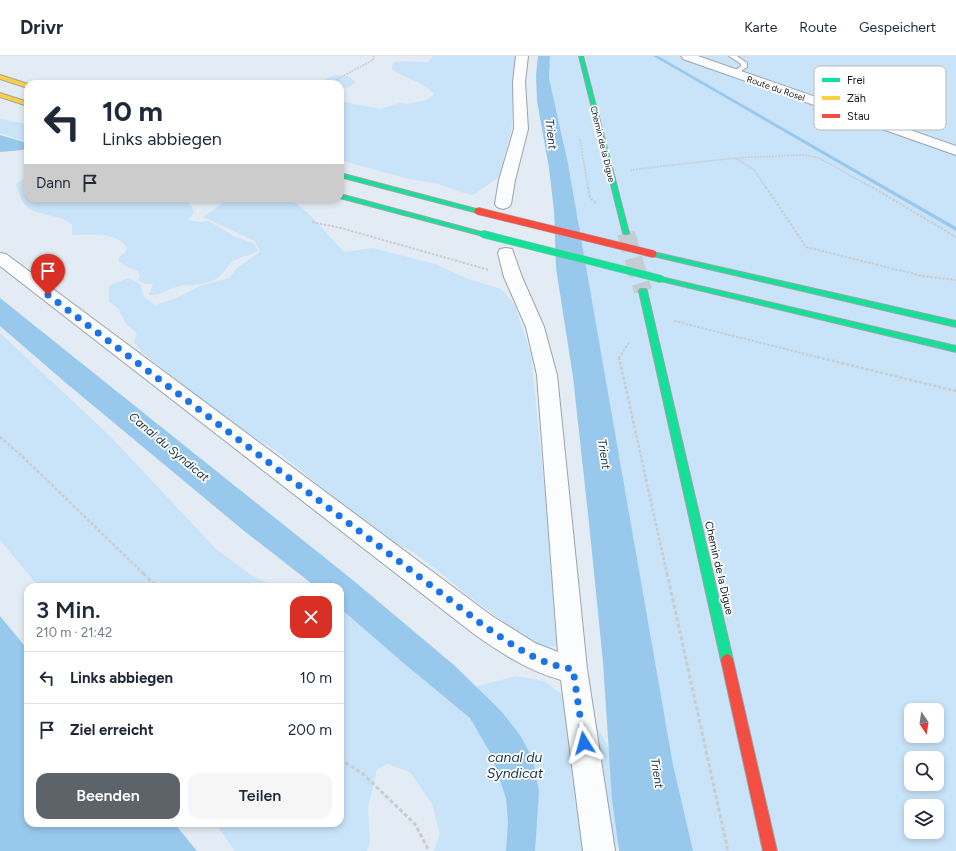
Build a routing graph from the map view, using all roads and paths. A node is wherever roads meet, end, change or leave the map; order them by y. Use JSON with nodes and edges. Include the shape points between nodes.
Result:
{"nodes":[{"id":1,"x":374,"y":56,"type":"edge"},
{"id":2,"x":522,"y":56,"type":"edge"},
{"id":3,"x":581,"y":56,"type":"edge"},
{"id":4,"x":687,"y":56,"type":"edge"},
{"id":5,"x":732,"y":56,"type":"edge"},
{"id":6,"x":735,"y":73,"type":"junction"},
{"id":7,"x":0,"y":77,"type":"edge"},
{"id":8,"x":336,"y":80,"type":"edge"},
{"id":9,"x":24,"y":85,"type":"edge"},
{"id":10,"x":0,"y":95,"type":"edge"},
{"id":11,"x":814,"y":101,"type":"edge"},
{"id":12,"x":24,"y":103,"type":"edge"},
{"id":13,"x":896,"y":130,"type":"edge"},
{"id":14,"x":956,"y":151,"type":"edge"},
{"id":15,"x":735,"y":158,"type":"junction"},
{"id":16,"x":610,"y":169,"type":"junction"},
{"id":17,"x":344,"y":176,"type":"edge"},
{"id":18,"x":344,"y":197,"type":"edge"},
{"id":19,"x":503,"y":204,"type":"dead end"},
{"id":20,"x":312,"y":222,"type":"dead end"},
{"id":21,"x":626,"y":233,"type":"tunnel mouth"},
{"id":22,"x":956,"y":237,"type":"edge"},
{"id":23,"x":506,"y":253,"type":"dead end"},
{"id":24,"x":0,"y":258,"type":"edge"},
{"id":25,"x":513,"y":277,"type":"junction"},
{"id":26,"x":956,"y":280,"type":"edge"},
{"id":27,"x":643,"y":291,"type":"tunnel mouth"},
{"id":28,"x":650,"y":315,"type":"junction"},
{"id":29,"x":956,"y":324,"type":"edge"},
{"id":30,"x":956,"y":349,"type":"edge"},
{"id":31,"x":956,"y":391,"type":"edge"},
{"id":32,"x":0,"y":437,"type":"edge"},
{"id":33,"x":153,"y":583,"type":"edge"},
{"id":34,"x":573,"y":669,"type":"junction"},
{"id":35,"x":344,"y":762,"type":"edge"},
{"id":36,"x":429,"y":851,"type":"edge"},
{"id":37,"x":599,"y":851,"type":"edge"},
{"id":38,"x":728,"y":851,"type":"edge"},
{"id":39,"x":770,"y":851,"type":"edge"}],
"edges":[{"from":1,"to":8,"type":"path","via":[[373,60]]},
{"from":2,"to":19,"type":"street","via":[[519,82],[521,129]]},
{"from":3,"to":16,"type":"main road","name":"Chemin de la Digue"},
{"from":4,"to":6,"type":"street","name":"Route du Rosel"},
{"from":5,"to":6,"type":"lane","via":[[744,63],[744,67]]},
{"from":6,"to":11,"type":"street","name":"Route du Rosel"},
{"from":7,"to":9,"type":"main road"},
{"from":10,"to":12,"type":"main road"},
{"from":13,"to":14,"type":"street","name":"Route du Rosel"},
{"from":15,"to":16,"type":"path","via":[[634,170]]},
{"from":15,"to":22,"type":"path","via":[[803,155],[816,157]]},
{"from":15,"to":26,"type":"path","via":[[754,170],[806,247],[923,276]]},
{"from":16,"to":21,"type":"main road","name":"Chemin de la Digue"},
{"from":17,"to":29,"type":"main road","bridge":true,"via":[[653,254]]},
{"from":18,"to":30,"type":"main road","bridge":true,"via":[[661,279]]},
{"from":20,"to":25,"type":"path"},
{"from":23,"to":25,"type":"street"},
{"from":24,"to":34,"type":"street","via":[[483,625],[532,656],[552,665]]},
{"from":25,"to":34,"type":"street","via":[[533,322],[547,375]]},
{"from":27,"to":28,"type":"main road","name":"Chemin de la Digue"},
{"from":28,"to":31,"type":"path"},
{"from":28,"to":38,"type":"path","via":[[619,356]]},
{"from":28,"to":39,"type":"main road","name":"Chemin de la Digue"},
{"from":32,"to":33,"type":"path"},
{"from":34,"to":37,"type":"street"},
{"from":35,"to":36,"type":"path","via":[[363,774],[415,824]]}]}
